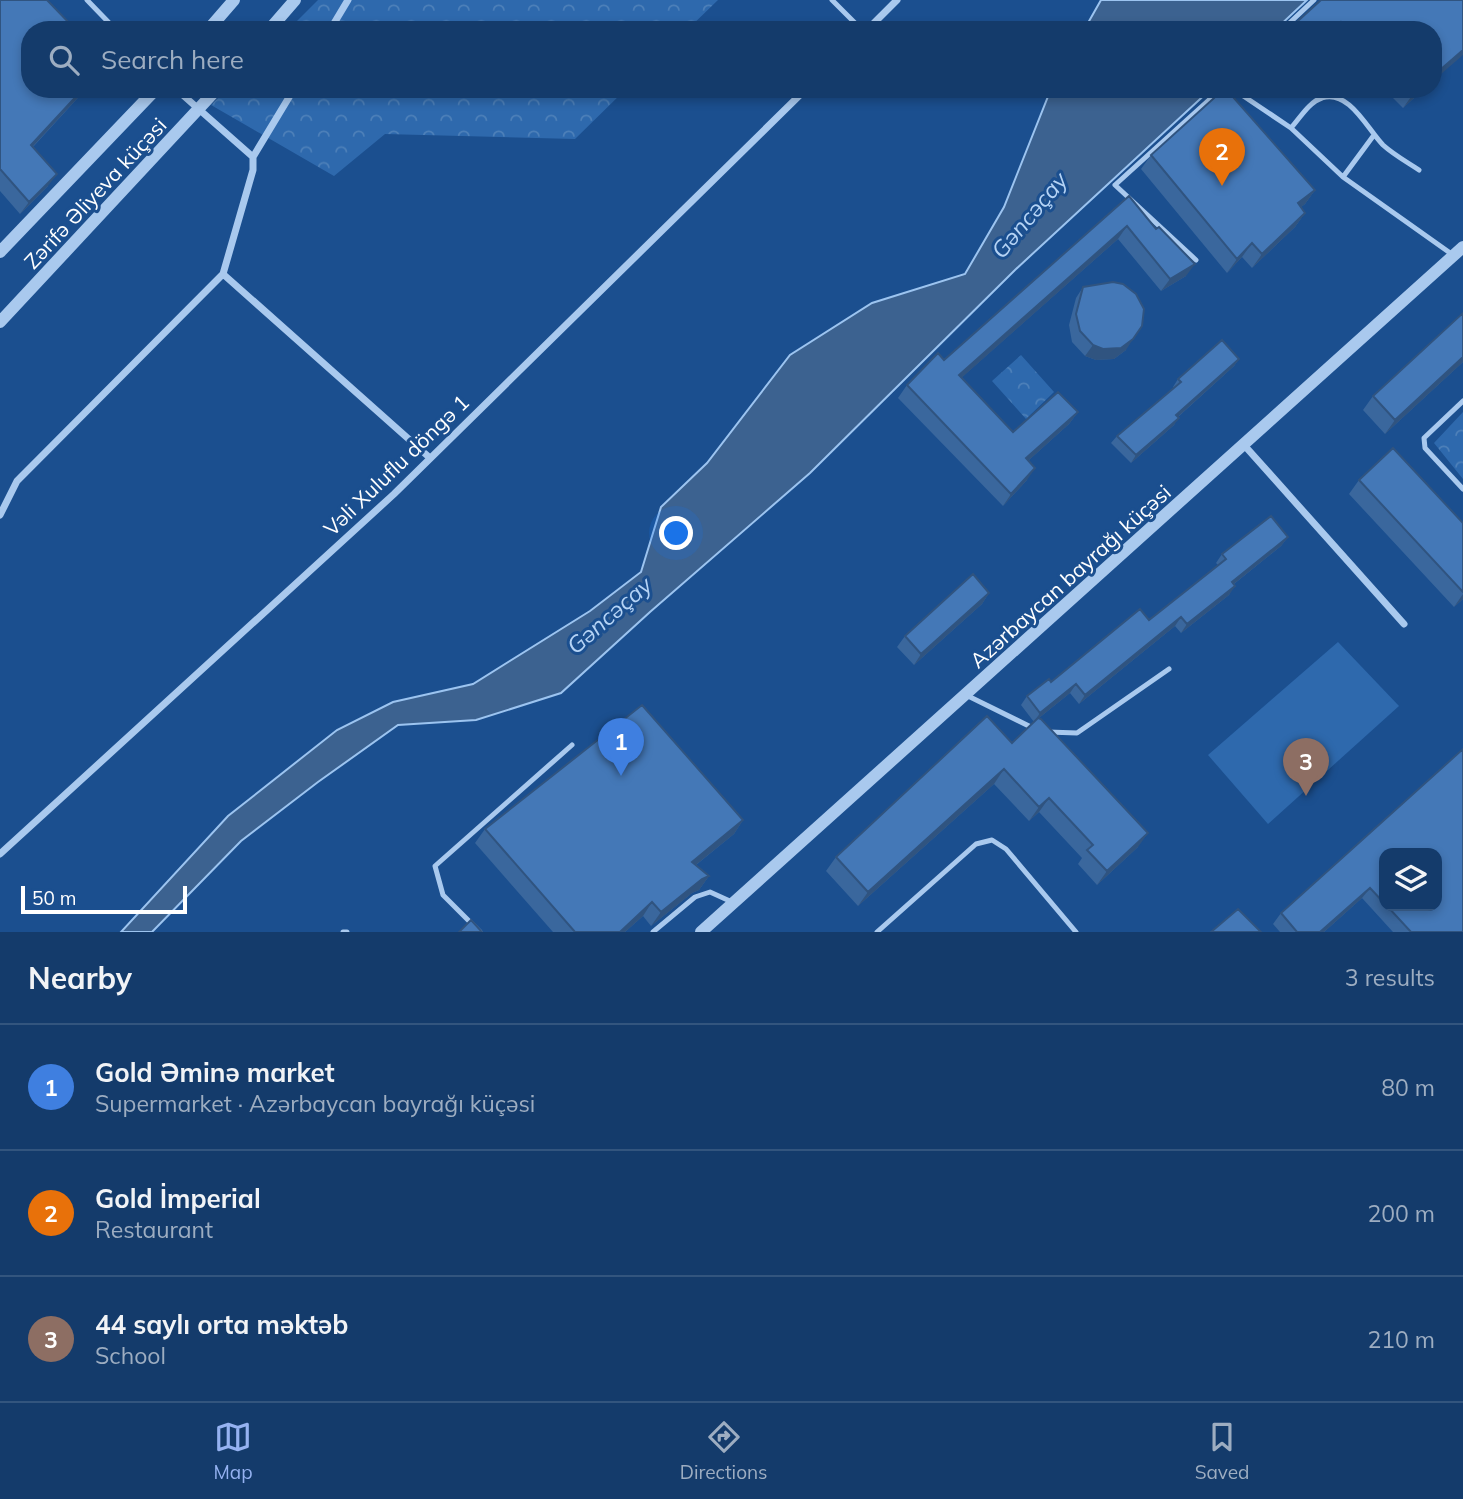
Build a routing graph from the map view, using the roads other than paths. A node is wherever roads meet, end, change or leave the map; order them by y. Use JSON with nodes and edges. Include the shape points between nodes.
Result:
{"nodes":[{"id":1,"x":87,"y":0,"type":"edge"},
{"id":2,"x":234,"y":0,"type":"edge"},
{"id":3,"x":295,"y":0,"type":"edge"},
{"id":4,"x":348,"y":0,"type":"edge"},
{"id":5,"x":832,"y":0,"type":"edge"},
{"id":6,"x":897,"y":0,"type":"edge"},
{"id":7,"x":1314,"y":0,"type":"edge"},
{"id":8,"x":107,"y":21,"type":"edge"},
{"id":9,"x":216,"y":21,"type":"edge"},
{"id":10,"x":277,"y":21,"type":"edge"},
{"id":11,"x":335,"y":21,"type":"edge"},
{"id":12,"x":854,"y":21,"type":"edge"},
{"id":13,"x":874,"y":21,"type":"edge"},
{"id":14,"x":1292,"y":21,"type":"edge"},
{"id":15,"x":147,"y":98,"type":"edge"},
{"id":16,"x":187,"y":98,"type":"edge"},
{"id":17,"x":209,"y":98,"type":"edge"},
{"id":18,"x":289,"y":98,"type":"edge"},
{"id":19,"x":797,"y":98,"type":"edge"},
{"id":20,"x":1211,"y":98,"type":"edge"},
{"id":21,"x":1246,"y":98,"type":"edge"},
{"id":22,"x":1322,"y":98,"type":"edge"},
{"id":23,"x":1338,"y":98,"type":"edge"},
{"id":24,"x":200,"y":109,"type":"junction"},
{"id":25,"x":1291,"y":128,"type":"junction"},
{"id":26,"x":1374,"y":135,"type":"junction"},
{"id":27,"x":253,"y":157,"type":"junction"},
{"id":28,"x":1419,"y":170,"type":"dead end"},
{"id":29,"x":1343,"y":177,"type":"junction"},
{"id":30,"x":1458,"y":251,"type":"edge"},
{"id":31,"x":0,"y":253,"type":"edge"},
{"id":32,"x":1196,"y":260,"type":"dead end"},
{"id":33,"x":223,"y":274,"type":"junction"},
{"id":34,"x":0,"y":323,"type":"edge"},
{"id":35,"x":1463,"y":401,"type":"edge"},
{"id":36,"x":1244,"y":445,"type":"junction"},
{"id":37,"x":430,"y":458,"type":"junction"},
{"id":38,"x":1463,"y":489,"type":"edge"},
{"id":39,"x":0,"y":514,"type":"edge"},
{"id":40,"x":1404,"y":624,"type":"dead end"},
{"id":41,"x":1169,"y":669,"type":"dead end"},
{"id":42,"x":966,"y":695,"type":"junction"},
{"id":43,"x":572,"y":746,"type":"dead end"},
{"id":44,"x":0,"y":854,"type":"edge"},
{"id":45,"x":734,"y":903,"type":"junction"},
{"id":46,"x":480,"y":932,"type":"edge"},
{"id":47,"x":653,"y":932,"type":"edge"},
{"id":48,"x":701,"y":932,"type":"edge"},
{"id":49,"x":877,"y":932,"type":"edge"},
{"id":50,"x":1076,"y":932,"type":"edge"}],
"edges":[{"from":1,"to":8,"type":"lane"},
{"from":2,"to":9,"type":"street"},
{"from":3,"to":10,"type":"street"},
{"from":4,"to":11,"type":"street"},
{"from":5,"to":12,"type":"lane"},
{"from":6,"to":13,"type":"street"},
{"from":7,"to":14,"type":"lane"},
{"from":15,"to":31,"type":"street","name":"Zərifə Əliyeva küçəsi"},
{"from":16,"to":24,"type":"street"},
{"from":17,"to":24,"type":"street","name":"Zərifə Əliyeva küçəsi"},
{"from":18,"to":27,"type":"street"},
{"from":19,"to":37,"type":"street","name":"Vəli Xuluflu döngə 1"},
{"from":20,"to":32,"type":"lane","via":[[1115,185]]},
{"from":21,"to":25,"type":"lane"},
{"from":22,"to":25,"type":"lane"},
{"from":23,"to":26,"type":"lane"},
{"from":24,"to":27,"type":"street"},
{"from":24,"to":34,"type":"street","name":"Zərifə Əliyeva küçəsi"},
{"from":25,"to":29,"type":"lane"},
{"from":26,"to":28,"type":"lane"},
{"from":26,"to":29,"type":"lane"},
{"from":27,"to":33,"type":"street"},
{"from":29,"to":30,"type":"lane"},
{"from":30,"to":36,"type":"street","name":"Azərbaycan bayrağı küçəsi"},
{"from":33,"to":37,"type":"street"},
{"from":33,"to":39,"type":"street","via":[[17,481]]},
{"from":35,"to":38,"type":"lane","via":[[1424,438],[1425,448]]},
{"from":36,"to":40,"type":"street"},
{"from":36,"to":42,"type":"street","name":"Azərbaycan bayrağı küçəsi"},
{"from":37,"to":44,"type":"street","name":"Vəli Xuluflu döngə 1"},
{"from":41,"to":42,"type":"lane","via":[[1077,733],[1032,728]]},
{"from":42,"to":45,"type":"street","name":"Azərbaycan bayrağı küçəsi"},
{"from":43,"to":46,"type":"lane","via":[[435,866],[443,895]]},
{"from":45,"to":47,"type":"lane","via":[[710,892],[695,897]]},
{"from":45,"to":48,"type":"street","name":"Azərbaycan bayrağı küçəsi"},
{"from":49,"to":50,"type":"lane","via":[[976,844],[992,840],[1006,849]]}]}
